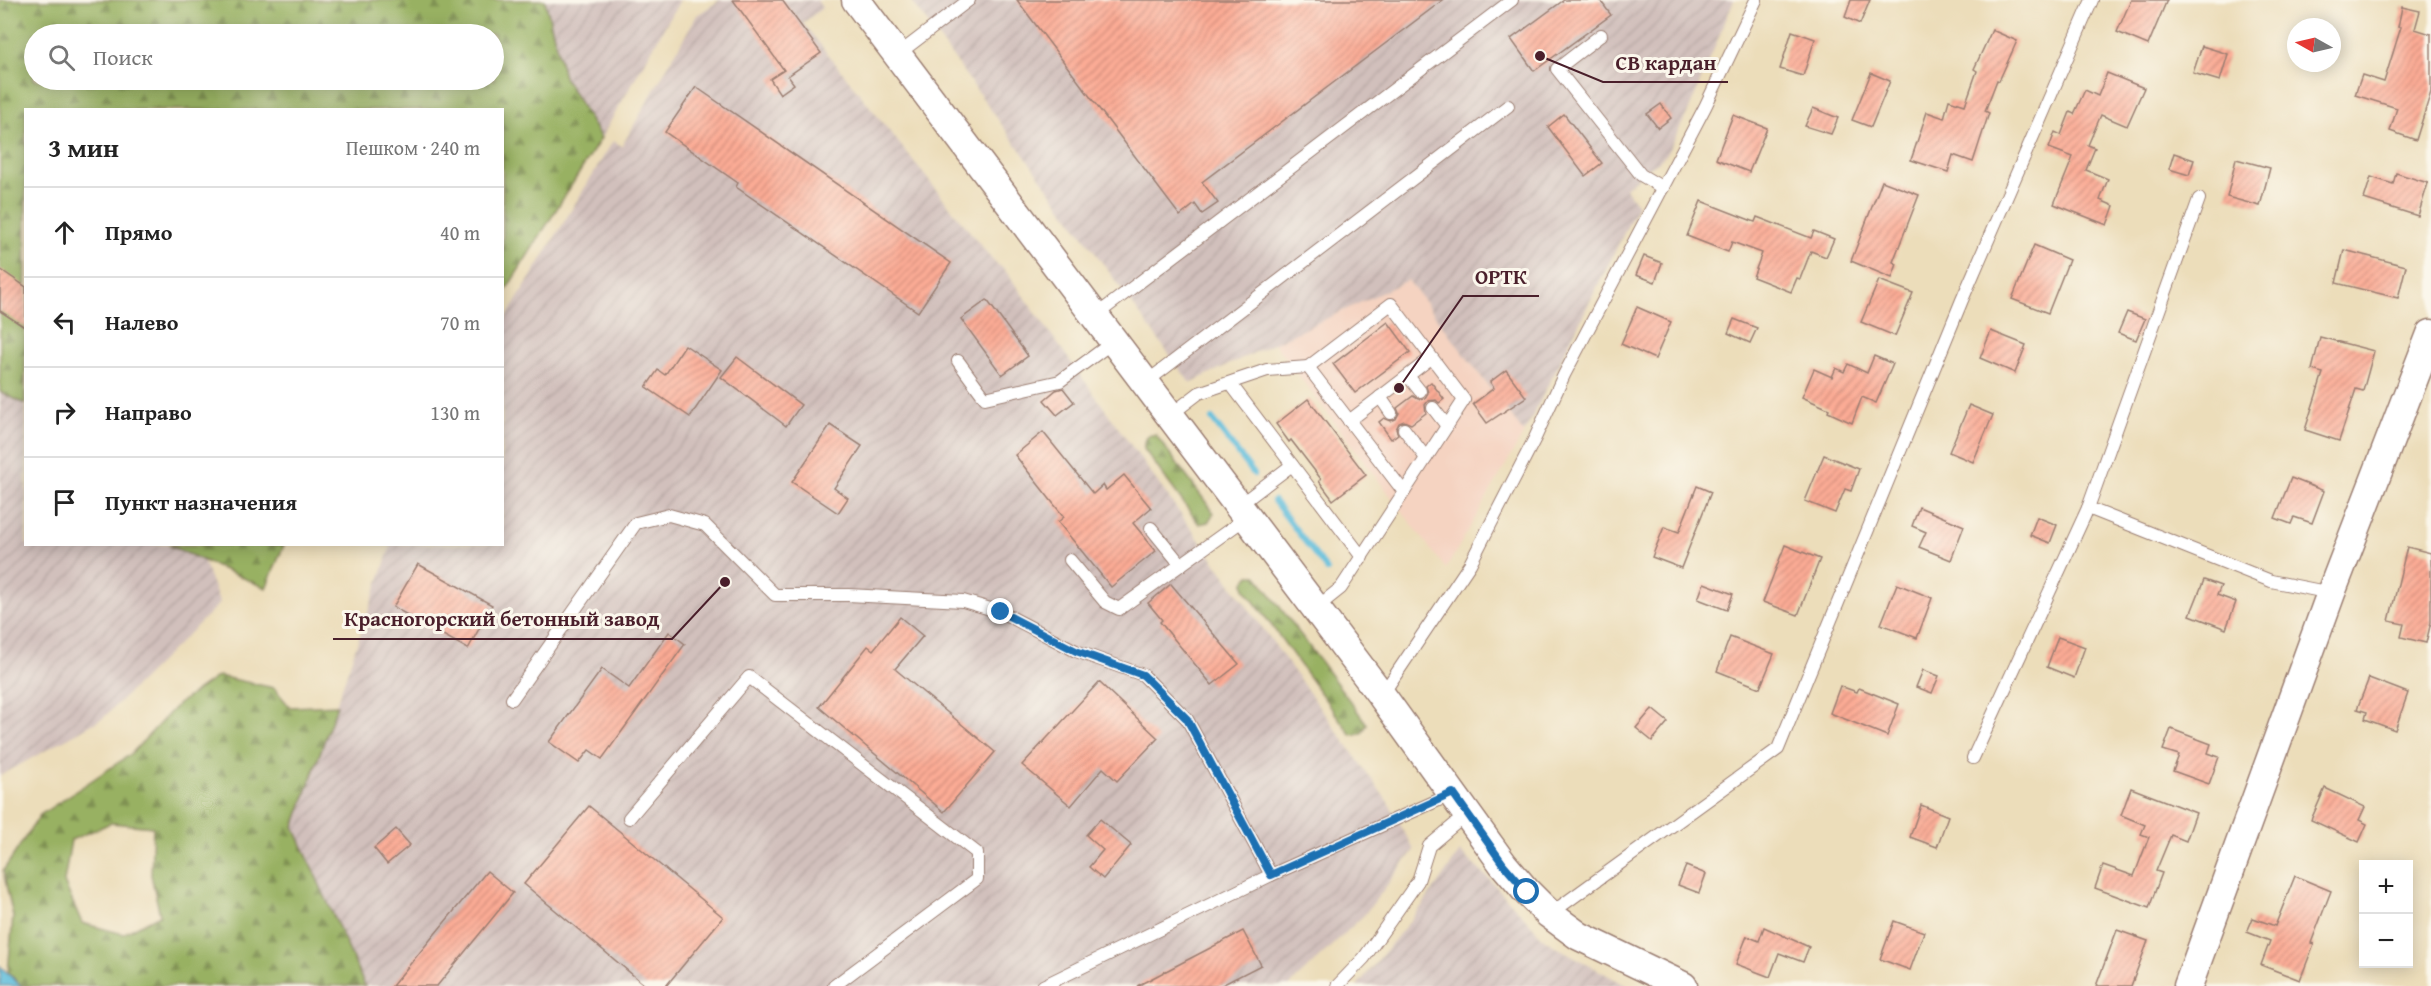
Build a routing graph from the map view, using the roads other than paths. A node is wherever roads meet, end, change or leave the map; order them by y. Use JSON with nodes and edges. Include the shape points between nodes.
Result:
{"nodes":[{"id":1,"x":856,"y":0,"type":"edge"},
{"id":2,"x":969,"y":0,"type":"edge"},
{"id":3,"x":1512,"y":0,"type":"edge"},
{"id":4,"x":1756,"y":0,"type":"edge"},
{"id":5,"x":2092,"y":0,"type":"edge"},
{"id":6,"x":1600,"y":35,"type":"dead end"},
{"id":7,"x":897,"y":54,"type":"junction"},
{"id":8,"x":1508,"y":106,"type":"dead end"},
{"id":9,"x":1663,"y":188,"type":"junction"},
{"id":10,"x":2199,"y":199,"type":"dead end"},
{"id":11,"x":1094,"y":317,"type":"junction"},
{"id":12,"x":2431,"y":334,"type":"edge"},
{"id":13,"x":1113,"y":342,"type":"junction"},
{"id":14,"x":1431,"y":358,"type":"junction"},
{"id":15,"x":958,"y":361,"type":"dead end"},
{"id":16,"x":1308,"y":367,"type":"junction"},
{"id":17,"x":1408,"y":376,"type":"junction"},
{"id":18,"x":1230,"y":383,"type":"junction"},
{"id":19,"x":1144,"y":384,"type":"junction"},
{"id":20,"x":1420,"y":391,"type":"dead end"},
{"id":21,"x":1380,"y":398,"type":"junction"},
{"id":22,"x":1433,"y":408,"type":"dead end"},
{"id":23,"x":1391,"y":413,"type":"dead end"},
{"id":24,"x":1169,"y":417,"type":"junction"},
{"id":25,"x":1349,"y":421,"type":"junction"},
{"id":26,"x":1447,"y":426,"type":"junction"},
{"id":27,"x":1404,"y":429,"type":"dead end"},
{"id":28,"x":1426,"y":458,"type":"junction"},
{"id":29,"x":1292,"y":465,"type":"junction"},
{"id":30,"x":1404,"y":492,"type":"junction"},
{"id":31,"x":2088,"y":508,"type":"junction"},
{"id":32,"x":1241,"y":512,"type":"junction"},
{"id":33,"x":1151,"y":528,"type":"dead end"},
{"id":34,"x":1362,"y":557,"type":"junction"},
{"id":35,"x":1070,"y":560,"type":"dead end"},
{"id":36,"x":1181,"y":565,"type":"junction"},
{"id":37,"x":2331,"y":593,"type":"junction"},
{"id":38,"x":1315,"y":609,"type":"junction"},
{"id":39,"x":1382,"y":696,"type":"junction"},
{"id":40,"x":512,"y":699,"type":"dead end"},
{"id":41,"x":1973,"y":758,"type":"dead end"},
{"id":42,"x":1460,"y":803,"type":"junction"},
{"id":43,"x":628,"y":818,"type":"dead end"},
{"id":44,"x":1271,"y":875,"type":"junction"},
{"id":45,"x":1549,"y":914,"type":"junction"},
{"id":46,"x":834,"y":986,"type":"edge"},
{"id":47,"x":1043,"y":986,"type":"edge"},
{"id":48,"x":1337,"y":986,"type":"edge"},
{"id":49,"x":1683,"y":986,"type":"edge"},
{"id":50,"x":2188,"y":986,"type":"edge"}],
"edges":[{"from":1,"to":7,"type":"street"},
{"from":2,"to":7,"type":"lane"},
{"from":3,"to":11,"type":"lane"},
{"from":4,"to":9,"type":"lane"},
{"from":5,"to":45,"type":"lane","via":[[1962,300],[1778,748]]},
{"from":6,"to":9,"type":"lane","via":[[1557,69],[1641,175]]},
{"from":7,"to":11,"type":"street"},
{"from":8,"to":19,"type":"lane"},
{"from":9,"to":39,"type":"lane","via":[[1470,564]]},
{"from":10,"to":31,"type":"lane"},
{"from":11,"to":13,"type":"street"},
{"from":12,"to":37,"type":"street"},
{"from":13,"to":15,"type":"lane","via":[[1060,381],[985,398]]},
{"from":13,"to":19,"type":"street"},
{"from":14,"to":16,"type":"lane","via":[[1391,304]]},
{"from":14,"to":17,"type":"lane"},
{"from":14,"to":26,"type":"lane","via":[[1464,400]]},
{"from":16,"to":18,"type":"lane","via":[[1267,370]]},
{"from":16,"to":25,"type":"lane"},
{"from":17,"to":20,"type":"lane"},
{"from":17,"to":21,"type":"lane"},
{"from":18,"to":24,"type":"lane","via":[[1199,393]]},
{"from":18,"to":29,"type":"lane"},
{"from":19,"to":24,"type":"street"},
{"from":21,"to":23,"type":"lane"},
{"from":21,"to":25,"type":"lane"},
{"from":22,"to":26,"type":"lane"},
{"from":24,"to":32,"type":"street"},
{"from":25,"to":30,"type":"lane"},
{"from":26,"to":28,"type":"lane"},
{"from":27,"to":28,"type":"lane"},
{"from":28,"to":30,"type":"lane"},
{"from":29,"to":32,"type":"lane"},
{"from":29,"to":34,"type":"lane"},
{"from":30,"to":34,"type":"lane"},
{"from":31,"to":37,"type":"lane","via":[[2271,581]]},
{"from":31,"to":41,"type":"lane"},
{"from":32,"to":36,"type":"lane"},
{"from":32,"to":38,"type":"street"},
{"from":33,"to":36,"type":"lane"},
{"from":34,"to":38,"type":"lane","via":[[1341,588]]},
{"from":35,"to":36,"type":"lane","via":[[1105,602],[1119,609]]},
{"from":37,"to":50,"type":"street"},
{"from":38,"to":39,"type":"street"},
{"from":39,"to":42,"type":"street"},
{"from":40,"to":44,"type":"lane","via":[[636,523],[669,515],[705,525],[775,595],[963,601],[1001,612],[1076,651],[1143,675],[1187,719]]},
{"from":42,"to":44,"type":"lane"},
{"from":42,"to":45,"type":"street","via":[[1503,864]]},
{"from":42,"to":48,"type":"lane","via":[[1429,846],[1418,881],[1364,958]]},
{"from":43,"to":46,"type":"lane","via":[[749,677],[977,853],[977,879]]},
{"from":44,"to":47,"type":"lane"},
{"from":45,"to":49,"type":"street","via":[[1579,936]]}]}
